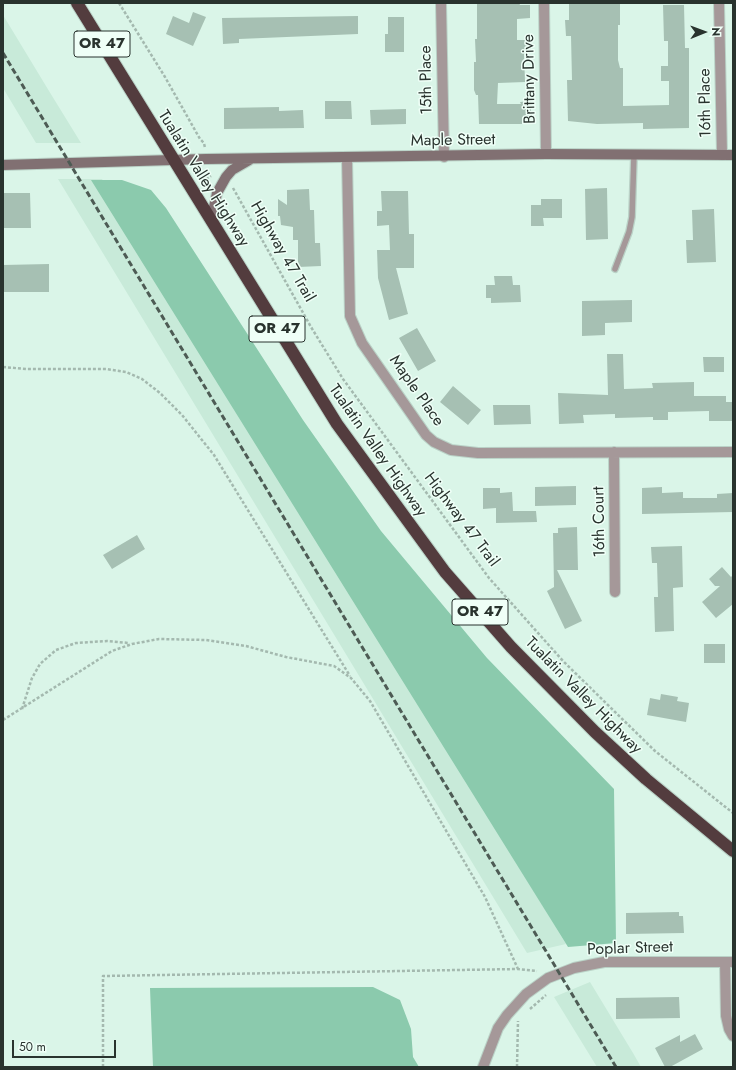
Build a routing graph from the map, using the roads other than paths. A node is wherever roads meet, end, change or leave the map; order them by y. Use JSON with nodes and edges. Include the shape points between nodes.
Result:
{"nodes":[{"id":1,"x":77,"y":3,"type":"edge"},
{"id":2,"x":441,"y":3,"type":"edge"},
{"id":3,"x":544,"y":3,"type":"edge"},
{"id":4,"x":720,"y":3,"type":"edge"},
{"id":5,"x":546,"y":154,"type":"junction"},
{"id":6,"x":634,"y":155,"type":"junction"},
{"id":7,"x":722,"y":155,"type":"junction"},
{"id":8,"x":733,"y":155,"type":"edge"},
{"id":9,"x":444,"y":157,"type":"junction"},
{"id":10,"x":347,"y":158,"type":"junction"},
{"id":11,"x":251,"y":159,"type":"junction"},
{"id":12,"x":173,"y":161,"type":"junction"},
{"id":13,"x":3,"y":165,"type":"edge"},
{"id":14,"x":211,"y":221,"type":"junction"},
{"id":15,"x":615,"y":269,"type":"dead end"},
{"id":16,"x":614,"y":452,"type":"junction"},
{"id":17,"x":733,"y":452,"type":"edge"},
{"id":18,"x":615,"y":592,"type":"dead end"},
{"id":19,"x":733,"y":851,"type":"edge"},
{"id":20,"x":729,"y":962,"type":"edge"},
{"id":21,"x":733,"y":1036,"type":"edge"},
{"id":22,"x":483,"y":1067,"type":"edge"}],
"edges":[{"from":1,"to":12,"type":"highway","name":"Tualatin Valley Highway","number":"OR 47"},
{"from":2,"to":9,"type":"street","name":"15th Place"},
{"from":3,"to":5,"type":"street","name":"Brittany Drive"},
{"from":4,"to":7,"type":"street","name":"16th Place"},
{"from":5,"to":6,"type":"street","name":"Maple Street"},
{"from":5,"to":9,"type":"street","name":"Maple Street"},
{"from":6,"to":7,"type":"street","name":"Maple Street"},
{"from":6,"to":15,"type":"lane","via":[[632,217]]},
{"from":7,"to":8,"type":"street","name":"Maple Street"},
{"from":9,"to":10,"type":"street","name":"Maple Street"},
{"from":10,"to":11,"type":"street","name":"Maple Street"},
{"from":10,"to":16,"type":"street","name":"Maple Place","via":[[350,316],[362,343],[426,435],[442,446],[463,452]]},
{"from":11,"to":12,"type":"street","name":"Maple Street"},
{"from":11,"to":14,"type":"street","via":[[232,170],[226,177],[218,193]]},
{"from":12,"to":13,"type":"street","name":"Maple Street"},
{"from":12,"to":14,"type":"highway","name":"Tualatin Valley Highway","number":"OR 47"},
{"from":14,"to":19,"type":"highway","name":"Tualatin Valley Highway","number":"OR 47","via":[[337,424],[445,572],[511,647],[595,732],[646,779]]},
{"from":16,"to":17,"type":"street","name":"Maple Place"},
{"from":16,"to":18,"type":"street","name":"16th Court"},
{"from":20,"to":21,"type":"street","via":[[726,1016]]},
{"from":20,"to":22,"type":"street","name":"Poplar Street","via":[[604,962],[574,968],[548,978],[526,994],[507,1015],[495,1035]]}]}
